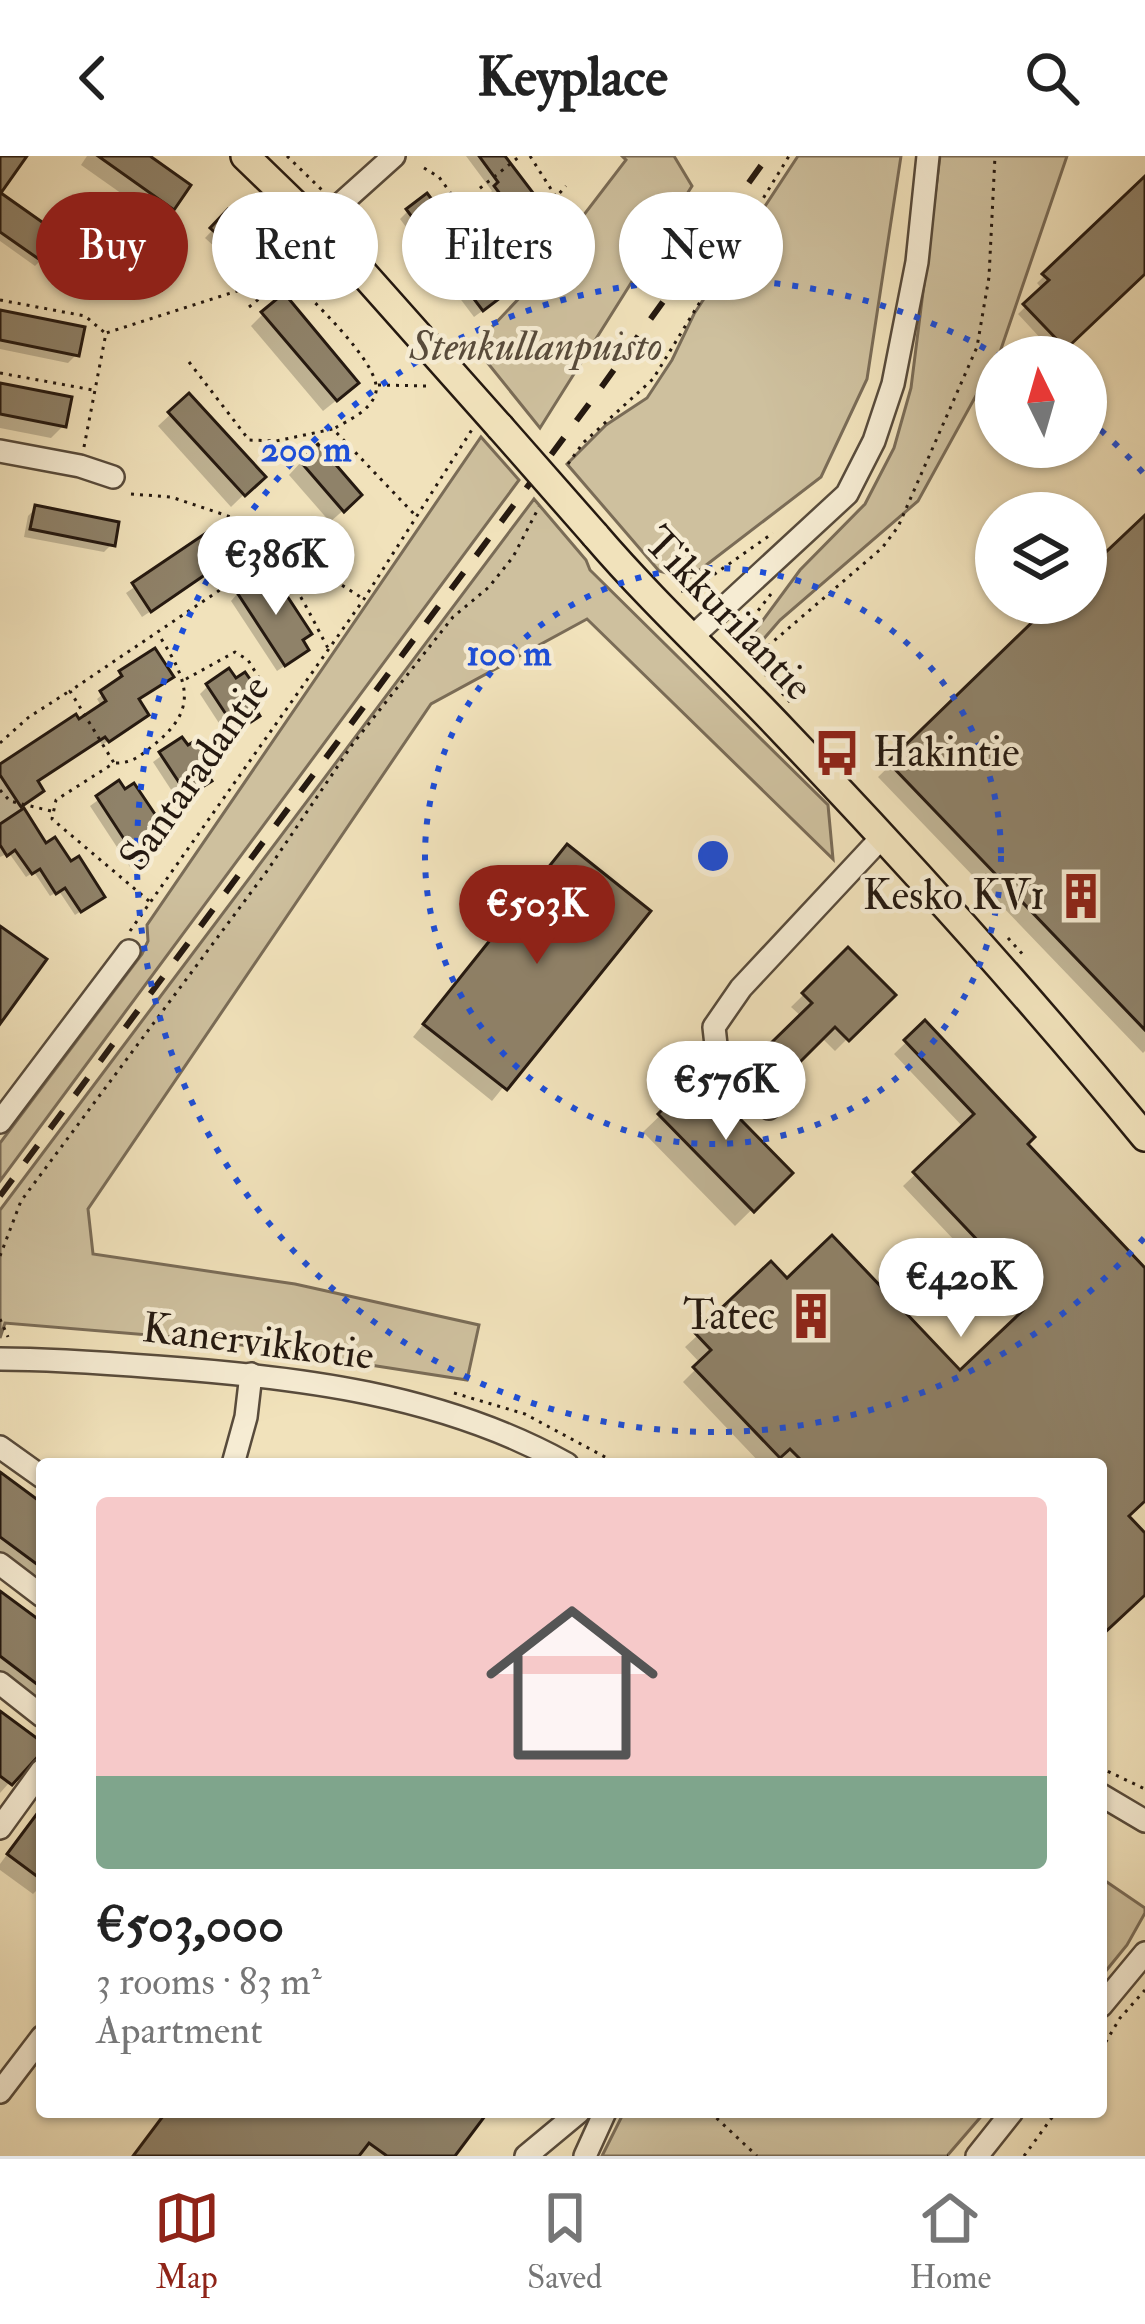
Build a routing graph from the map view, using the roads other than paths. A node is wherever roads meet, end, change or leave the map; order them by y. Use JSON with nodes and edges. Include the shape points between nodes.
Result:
{"nodes":[{"id":1,"x":244,"y":156,"type":"edge"},
{"id":2,"x":394,"y":156,"type":"edge"},
{"id":3,"x":928,"y":156,"type":"edge"},
{"id":4,"x":274,"y":192,"type":"edge"},
{"id":5,"x":350,"y":192,"type":"edge"},
{"id":6,"x":372,"y":300,"type":"edge"},
{"id":7,"x":0,"y":451,"type":"edge"},
{"id":8,"x":112,"y":477,"type":"dead end"},
{"id":9,"x":690,"y":639,"type":"junction"},
{"id":10,"x":883,"y":836,"type":"junction"},
{"id":11,"x":129,"y":951,"type":"dead end"},
{"id":12,"x":769,"y":1108,"type":"dead end"},
{"id":13,"x":0,"y":1122,"type":"edge"},
{"id":14,"x":1145,"y":1137,"type":"edge"},
{"id":15,"x":4,"y":1348,"type":"edge"},
{"id":16,"x":251,"y":1373,"type":"junction"},
{"id":17,"x":0,"y":1447,"type":"edge"},
{"id":18,"x":235,"y":1458,"type":"edge"},
{"id":19,"x":556,"y":1458,"type":"edge"},
{"id":20,"x":36,"y":1473,"type":"edge"},
{"id":21,"x":0,"y":1564,"type":"edge"},
{"id":22,"x":36,"y":1591,"type":"edge"},
{"id":23,"x":0,"y":1683,"type":"edge"},
{"id":24,"x":36,"y":1711,"type":"edge"},
{"id":25,"x":36,"y":1777,"type":"edge"},
{"id":26,"x":1107,"y":1799,"type":"edge"},
{"id":27,"x":4,"y":1812,"type":"edge"},
{"id":28,"x":1145,"y":1821,"type":"edge"},
{"id":29,"x":1145,"y":1953,"type":"edge"},
{"id":30,"x":1107,"y":1999,"type":"edge"},
{"id":31,"x":36,"y":2045,"type":"edge"},
{"id":32,"x":0,"y":2092,"type":"edge"},
{"id":33,"x":572,"y":2118,"type":"edge"},
{"id":34,"x":602,"y":2118,"type":"edge"},
{"id":35,"x":1007,"y":2118,"type":"edge"},
{"id":36,"x":526,"y":2156,"type":"edge"},
{"id":37,"x":585,"y":2156,"type":"edge"},
{"id":38,"x":977,"y":2156,"type":"edge"}],
"edges":[{"from":1,"to":4,"type":"main road","name":"Tikkurilantie"},
{"from":2,"to":5,"type":"street"},
{"from":3,"to":9,"type":"street","via":[[917,262],[874,441],[847,494]]},
{"from":6,"to":9,"type":"main road","name":"Tikkurilantie","bridge":true},
{"from":7,"to":8,"type":"street"},
{"from":9,"to":10,"type":"main road","name":"Tikkurilantie"},
{"from":10,"to":12,"type":"street","via":[[714,1027],[717,1054]]},
{"from":10,"to":14,"type":"main road","name":"Tikkurilantie"},
{"from":11,"to":13,"type":"street"},
{"from":15,"to":16,"type":"street","name":"Kanervikkotie"},
{"from":16,"to":18,"type":"street"},
{"from":16,"to":19,"type":"street","name":"Kanervikkotie","via":[[456,1414]]},
{"from":17,"to":20,"type":"street"},
{"from":21,"to":22,"type":"street"},
{"from":23,"to":24,"type":"street"},
{"from":25,"to":27,"type":"street"},
{"from":26,"to":28,"type":"street"},
{"from":29,"to":30,"type":"street"},
{"from":31,"to":32,"type":"street"},
{"from":33,"to":36,"type":"street"},
{"from":34,"to":37,"type":"street"},
{"from":35,"to":38,"type":"street"}]}
